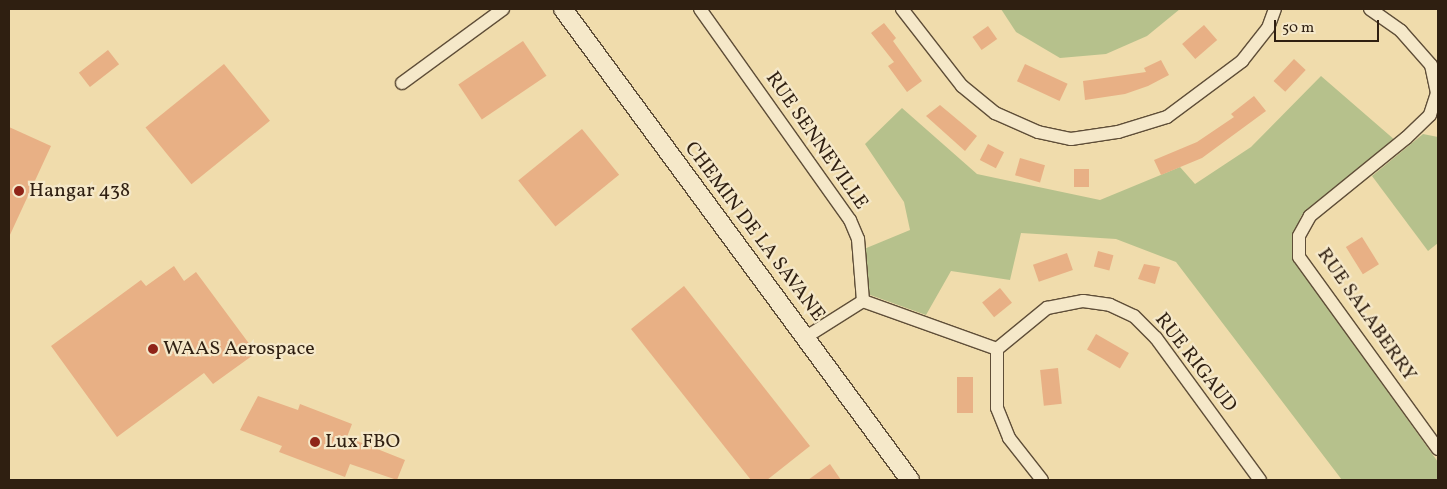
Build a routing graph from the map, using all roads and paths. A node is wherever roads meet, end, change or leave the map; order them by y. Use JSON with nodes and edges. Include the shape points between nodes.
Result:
{"nodes":[{"id":1,"x":503,"y":9,"type":"edge"},
{"id":2,"x":563,"y":9,"type":"edge"},
{"id":3,"x":700,"y":9,"type":"edge"},
{"id":4,"x":902,"y":9,"type":"edge"},
{"id":5,"x":1275,"y":9,"type":"edge"},
{"id":6,"x":1370,"y":9,"type":"edge"},
{"id":7,"x":402,"y":83,"type":"dead end"},
{"id":8,"x":862,"y":301,"type":"junction"},
{"id":9,"x":806,"y":337,"type":"junction"},
{"id":10,"x":997,"y":349,"type":"junction"},
{"id":11,"x":1438,"y":448,"type":"edge"},
{"id":12,"x":910,"y":480,"type":"edge"},
{"id":13,"x":1042,"y":480,"type":"edge"},
{"id":14,"x":1260,"y":480,"type":"edge"}],
"edges":[{"from":1,"to":7,"type":"street"},
{"from":2,"to":9,"type":"street","name":"CHEMIN DE LA SAVANE"},
{"from":3,"to":8,"type":"street","name":"RUE SENNEVILLE","via":[[850,220],[858,239]]},
{"from":4,"to":5,"type":"street","via":[[962,86],[995,113],[1038,132],[1071,139],[1118,132],[1167,117],[1242,61],[1268,28]]},
{"from":6,"to":11,"type":"street","name":"RUE SALABERRY","via":[[1401,31],[1431,66],[1437,93],[1430,115],[1310,216],[1300,236],[1299,257]]},
{"from":8,"to":9,"type":"street"},
{"from":8,"to":10,"type":"street"},
{"from":9,"to":12,"type":"street","name":"CHEMIN DE LA SAVANE"},
{"from":10,"to":13,"type":"street","via":[[997,408],[1010,438]]},
{"from":10,"to":14,"type":"street","name":"RUE RIGAUD","via":[[1047,308],[1083,301],[1110,306],[1134,316],[1156,338]]}]}
